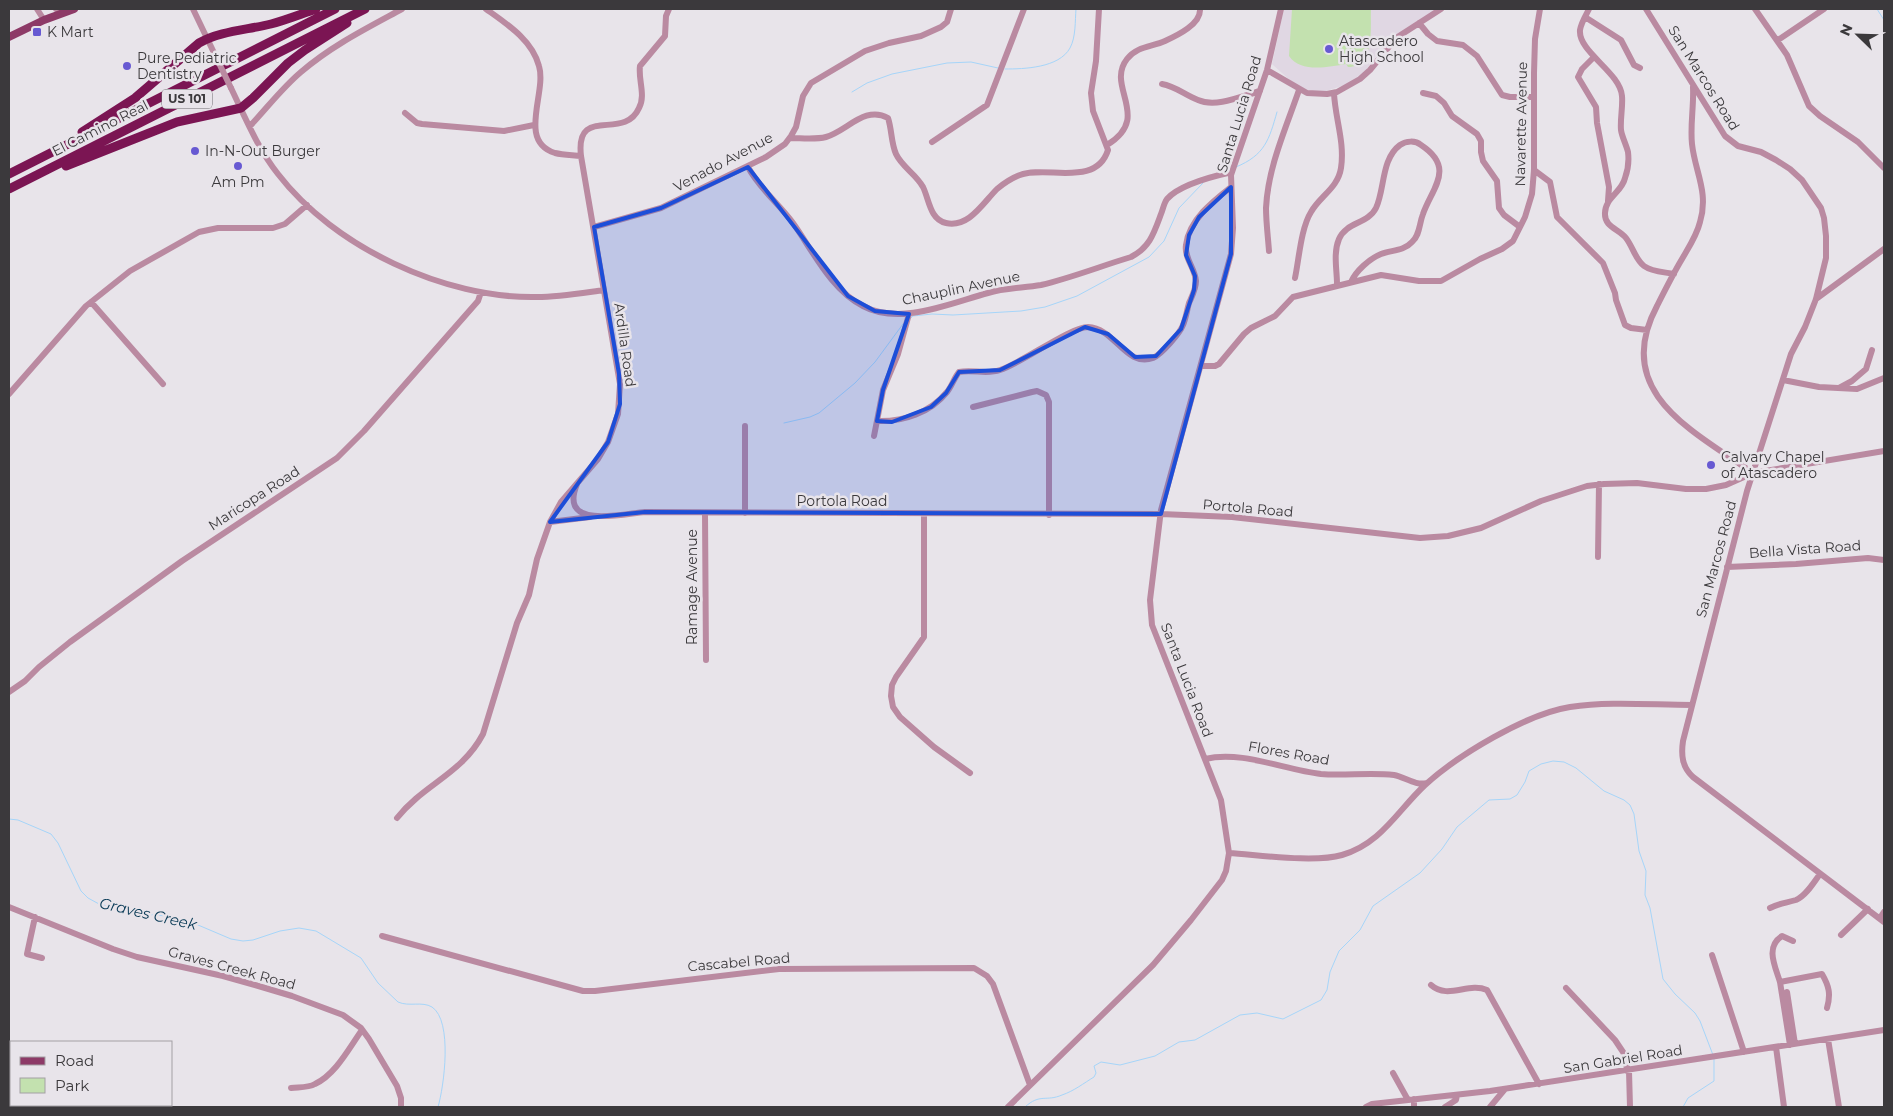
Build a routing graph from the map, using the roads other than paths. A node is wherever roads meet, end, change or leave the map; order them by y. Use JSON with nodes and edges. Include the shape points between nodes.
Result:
{"nodes":[{"id":1,"x":37,"y":9,"type":"edge"},
{"id":2,"x":56,"y":9,"type":"edge"},
{"id":3,"x":188,"y":9,"type":"edge"},
{"id":4,"x":193,"y":9,"type":"edge"},
{"id":5,"x":316,"y":9,"type":"edge"},
{"id":6,"x":335,"y":9,"type":"edge"},
{"id":7,"x":365,"y":9,"type":"edge"},
{"id":8,"x":369,"y":9,"type":"edge"},
{"id":9,"x":402,"y":9,"type":"edge"},
{"id":10,"x":486,"y":9,"type":"edge"},
{"id":11,"x":669,"y":9,"type":"edge"},
{"id":12,"x":951,"y":9,"type":"edge"},
{"id":13,"x":1024,"y":9,"type":"edge"},
{"id":14,"x":1099,"y":9,"type":"edge"},
{"id":15,"x":1200,"y":9,"type":"edge"},
{"id":16,"x":1280,"y":9,"type":"edge"},
{"id":17,"x":1441,"y":9,"type":"edge"},
{"id":18,"x":1540,"y":9,"type":"edge"},
{"id":19,"x":1589,"y":9,"type":"edge"},
{"id":20,"x":1646,"y":9,"type":"edge"},
{"id":21,"x":1755,"y":9,"type":"edge"},
{"id":22,"x":1824,"y":9,"type":"edge"},
{"id":23,"x":70,"y":10,"type":"edge"},
{"id":24,"x":1585,"y":17,"type":"junction"},
{"id":25,"x":44,"y":20,"type":"junction"},
{"id":26,"x":1419,"y":23,"type":"junction"},
{"id":27,"x":9,"y":37,"type":"edge"},
{"id":28,"x":206,"y":39,"type":"junction"},
{"id":29,"x":1778,"y":40,"type":"junction"},
{"id":30,"x":1594,"y":57,"type":"junction"},
{"id":31,"x":1640,"y":68,"type":"dead end"},
{"id":32,"x":1267,"y":70,"type":"junction"},
{"id":33,"x":1162,"y":84,"type":"dead end"},
{"id":34,"x":1693,"y":86,"type":"junction"},
{"id":35,"x":1299,"y":90,"type":"junction"},
{"id":36,"x":1260,"y":91,"type":"junction"},
{"id":37,"x":1334,"y":93,"type":"junction"},
{"id":38,"x":1423,"y":93,"type":"dead end"},
{"id":39,"x":1534,"y":97,"type":"junction"},
{"id":40,"x":241,"y":108,"type":"junction"},
{"id":41,"x":405,"y":113,"type":"dead end"},
{"id":42,"x":534,"y":125,"type":"junction"},
{"id":43,"x":250,"y":126,"type":"junction"},
{"id":44,"x":790,"y":138,"type":"junction"},
{"id":45,"x":932,"y":142,"type":"dead end"},
{"id":46,"x":1107,"y":145,"type":"junction"},
{"id":47,"x":51,"y":153,"type":"junction"},
{"id":48,"x":581,"y":156,"type":"junction"},
{"id":49,"x":748,"y":166,"type":"junction"},
{"id":50,"x":1884,"y":168,"type":"edge"},
{"id":51,"x":1534,"y":170,"type":"junction"},
{"id":52,"x":1232,"y":172,"type":"junction"},
{"id":53,"x":9,"y":174,"type":"edge"},
{"id":54,"x":30,"y":178,"type":"junction"},
{"id":55,"x":1231,"y":187,"type":"junction"},
{"id":56,"x":9,"y":189,"type":"edge"},
{"id":57,"x":1608,"y":201,"type":"junction"},
{"id":58,"x":307,"y":205,"type":"junction"},
{"id":59,"x":594,"y":227,"type":"junction"},
{"id":60,"x":1520,"y":227,"type":"junction"},
{"id":61,"x":1884,"y":249,"type":"edge"},
{"id":62,"x":1269,"y":250,"type":"dead end"},
{"id":63,"x":1674,"y":274,"type":"junction"},
{"id":64,"x":1295,"y":278,"type":"dead end"},
{"id":65,"x":1351,"y":282,"type":"junction"},
{"id":66,"x":1337,"y":284,"type":"junction"},
{"id":67,"x":604,"y":290,"type":"junction"},
{"id":68,"x":481,"y":292,"type":"junction"},
{"id":69,"x":1816,"y":299,"type":"junction"},
{"id":70,"x":91,"y":302,"type":"junction"},
{"id":71,"x":909,"y":314,"type":"junction"},
{"id":72,"x":1647,"y":330,"type":"junction"},
{"id":73,"x":1872,"y":350,"type":"dead end"},
{"id":74,"x":1201,"y":366,"type":"junction"},
{"id":75,"x":1884,"y":378,"type":"edge"},
{"id":76,"x":1783,"y":380,"type":"junction"},
{"id":77,"x":163,"y":384,"type":"dead end"},
{"id":78,"x":1838,"y":388,"type":"junction"},
{"id":79,"x":9,"y":394,"type":"edge"},
{"id":80,"x":973,"y":407,"type":"dead end"},
{"id":81,"x":877,"y":421,"type":"junction"},
{"id":82,"x":745,"y":426,"type":"dead end"},
{"id":83,"x":874,"y":436,"type":"dead end"},
{"id":84,"x":1884,"y":451,"type":"edge"},
{"id":85,"x":1753,"y":473,"type":"junction"},
{"id":86,"x":577,"y":484,"type":"junction"},
{"id":87,"x":1599,"y":484,"type":"junction"},
{"id":88,"x":705,"y":513,"type":"junction"},
{"id":89,"x":745,"y":513,"type":"junction"},
{"id":90,"x":924,"y":514,"type":"junction"},
{"id":91,"x":1161,"y":514,"type":"junction"},
{"id":92,"x":1049,"y":515,"type":"junction"},
{"id":93,"x":594,"y":517,"type":"junction"},
{"id":94,"x":550,"y":522,"type":"junction"},
{"id":95,"x":1598,"y":557,"type":"dead end"},
{"id":96,"x":1884,"y":560,"type":"edge"},
{"id":97,"x":1726,"y":567,"type":"junction"},
{"id":98,"x":706,"y":660,"type":"dead end"},
{"id":99,"x":9,"y":692,"type":"edge"},
{"id":100,"x":1692,"y":705,"type":"junction"},
{"id":101,"x":1205,"y":759,"type":"junction"},
{"id":102,"x":970,"y":774,"type":"dead end"},
{"id":103,"x":1427,"y":783,"type":"junction"},
{"id":104,"x":397,"y":818,"type":"dead end"},
{"id":105,"x":1229,"y":853,"type":"junction"},
{"id":106,"x":1820,"y":874,"type":"junction"},
{"id":107,"x":9,"y":906,"type":"edge"},
{"id":108,"x":1770,"y":908,"type":"dead end"},
{"id":109,"x":1868,"y":909,"type":"junction"},
{"id":110,"x":1884,"y":912,"type":"edge"},
{"id":111,"x":35,"y":918,"type":"junction"},
{"id":112,"x":1882,"y":920,"type":"edge"},
{"id":113,"x":1842,"y":935,"type":"dead end"},
{"id":114,"x":382,"y":936,"type":"dead end"},
{"id":115,"x":1793,"y":941,"type":"dead end"},
{"id":116,"x":1712,"y":955,"type":"dead end"},
{"id":117,"x":42,"y":958,"type":"dead end"},
{"id":118,"x":1780,"y":982,"type":"junction"},
{"id":119,"x":1431,"y":985,"type":"dead end"},
{"id":120,"x":1566,"y":988,"type":"dead end"},
{"id":121,"x":1787,"y":992,"type":"dead end"},
{"id":122,"x":1828,"y":1008,"type":"dead end"},
{"id":123,"x":362,"y":1030,"type":"junction"},
{"id":124,"x":1884,"y":1030,"type":"edge"},
{"id":125,"x":1828,"y":1039,"type":"junction"},
{"id":126,"x":1792,"y":1045,"type":"junction"},
{"id":127,"x":1776,"y":1047,"type":"junction"},
{"id":128,"x":1744,"y":1052,"type":"junction"},
{"id":129,"x":1628,"y":1071,"type":"junction"},
{"id":130,"x":1393,"y":1073,"type":"dead end"},
{"id":131,"x":1539,"y":1084,"type":"junction"},
{"id":132,"x":1030,"y":1085,"type":"junction"},
{"id":133,"x":291,"y":1088,"type":"dead end"},
{"id":134,"x":1505,"y":1089,"type":"junction"},
{"id":135,"x":1457,"y":1095,"type":"junction"},
{"id":136,"x":1411,"y":1100,"type":"junction"},
{"id":137,"x":401,"y":1107,"type":"edge"},
{"id":138,"x":1008,"y":1107,"type":"edge"},
{"id":139,"x":1366,"y":1107,"type":"edge"},
{"id":140,"x":1414,"y":1107,"type":"edge"},
{"id":141,"x":1445,"y":1107,"type":"edge"},
{"id":142,"x":1490,"y":1107,"type":"edge"},
{"id":143,"x":1630,"y":1107,"type":"edge"},
{"id":144,"x":1784,"y":1107,"type":"edge"},
{"id":145,"x":1839,"y":1107,"type":"edge"}],
"edges":[{"from":1,"to":25,"type":"street"},
{"from":2,"to":23,"type":"street"},
{"from":3,"to":28,"type":"street"},
{"from":4,"to":28,"type":"street"},
{"from":5,"to":28,"type":"highway","via":[[272,24]]},
{"from":6,"to":47,"type":"highway","name":"El Camino Real","number":"US 101"},
{"from":7,"to":54,"type":"highway","name":"El Camino Real","number":"US 101"},
{"from":8,"to":40,"type":"highway","via":[[305,50]]},
{"from":9,"to":43,"type":"street","via":[[316,60],[290,82]]},
{"from":10,"to":42,"type":"street","via":[[518,34],[538,61],[541,83]]},
{"from":11,"to":48,"type":"street","name":"Ardilla Road","via":[[664,36],[640,66],[642,98],[638,111],[622,123],[588,129],[581,138]]},
{"from":12,"to":44,"type":"street","name":"Venado Avenue","via":[[950,17],[941,28],[864,51],[811,83],[803,96]]},
{"from":13,"to":45,"type":"street","via":[[987,105]]},
{"from":14,"to":46,"type":"street","via":[[1091,93],[1093,111]]},
{"from":15,"to":46,"type":"street","via":[[1199,17],[1192,25],[1165,41],[1128,56],[1122,82],[1128,117],[1120,136]]},
{"from":16,"to":32,"type":"street","name":"Santa Lucia Road"},
{"from":17,"to":26,"type":"street"},
{"from":18,"to":39,"type":"street","name":"Navarette Avenue","via":[[1535,38]]},
{"from":19,"to":24,"type":"street"},
{"from":20,"to":34,"type":"street","name":"San Marcos Road"},
{"from":21,"to":29,"type":"street"},
{"from":22,"to":29,"type":"street"},
{"from":23,"to":25,"type":"main road"},
{"from":24,"to":30,"type":"street","via":[[1580,34]]},
{"from":24,"to":31,"type":"street","via":[[1621,40],[1634,65]]},
{"from":25,"to":27,"type":"main road"},
{"from":26,"to":37,"type":"street","via":[[1396,38],[1360,79]]},
{"from":26,"to":39,"type":"street","via":[[1436,41],[1463,45],[1478,56],[1502,94]]},
{"from":28,"to":40,"type":"street","bridge":true},
{"from":28,"to":47,"type":"highway","via":[[135,98]]},
{"from":29,"to":50,"type":"street","via":[[1809,106],[1858,142]]},
{"from":30,"to":57,"type":"street","via":[[1578,77],[1596,107],[1596,123],[1609,187]]},
{"from":30,"to":57,"type":"street","via":[[1615,79],[1622,94],[1621,132],[1628,153],[1625,180]]},
{"from":32,"to":35,"type":"street"},
{"from":32,"to":36,"type":"street","name":"Santa Lucia Road"},
{"from":33,"to":36,"type":"street","via":[[1170,85],[1200,102],[1214,103]]},
{"from":34,"to":63,"type":"street","via":[[1692,146],[1702,185],[1703,207],[1696,235]]},
{"from":34,"to":69,"type":"street","name":"San Marcos Road","via":[[1727,139],[1738,146],[1761,152],[1790,169],[1821,208],[1826,252]]},
{"from":35,"to":37,"type":"street","via":[[1313,95]]},
{"from":35,"to":62,"type":"street","via":[[1273,166],[1268,191]]},
{"from":36,"to":52,"type":"street","name":"Santa Lucia Road"},
{"from":37,"to":64,"type":"street","via":[[1341,138],[1340,172],[1334,186],[1307,219]]},
{"from":38,"to":60,"type":"street","via":[[1436,96],[1452,116],[1478,134],[1483,161],[1497,181],[1500,208]]},
{"from":39,"to":51,"type":"street","name":"Navarette Avenue"},
{"from":40,"to":43,"type":"street"},
{"from":40,"to":54,"type":"highway","via":[[177,122],[95,156]]},
{"from":41,"to":42,"type":"street","via":[[422,124],[504,131]]},
{"from":42,"to":48,"type":"street","via":[[538,139],[547,149]]},
{"from":43,"to":58,"type":"street","via":[[273,168]]},
{"from":44,"to":46,"type":"street","via":[[822,138],[863,117],[882,114],[888,118],[897,155],[920,182],[933,213],[941,221],[951,224],[968,219],[998,188],[1020,175],[1094,168],[1104,159]]},
{"from":44,"to":49,"type":"street","name":"Venado Avenue","via":[[780,148]]},
{"from":47,"to":53,"type":"highway","name":"El Camino Real","number":"US 101"},
{"from":48,"to":59,"type":"street","name":"Ardilla Road"},
{"from":49,"to":59,"type":"street","name":"Venado Avenue","via":[[661,208]]},
{"from":49,"to":71,"type":"street","name":"Chauplin Avenue","via":[[848,296],[875,311]]},
{"from":51,"to":60,"type":"street","name":"Navarette Avenue","via":[[1532,194]]},
{"from":51,"to":72,"type":"street","via":[[1550,182],[1557,217],[1603,263],[1625,325]]},
{"from":52,"to":55,"type":"street","name":"Santa Lucia Road"},
{"from":52,"to":71,"type":"street","name":"Chauplin Avenue","via":[[1196,183],[1172,195],[1164,205],[1150,242],[1142,252],[1131,257],[1041,285],[990,292]]},
{"from":54,"to":56,"type":"highway","name":"El Camino Real","number":"US 101"},
{"from":55,"to":74,"type":"street","name":"Santa Lucia Road","via":[[1231,254]]},
{"from":55,"to":81,"type":"street","via":[[1199,216],[1186,244],[1186,254],[1195,276],[1194,290],[1181,329],[1156,356],[1146,359],[1135,357],[1108,334],[1098,328],[1085,327],[1000,370],[986,374],[959,372],[946,393],[931,407],[892,422]]},
{"from":57,"to":63,"type":"street","via":[[1604,212],[1606,220],[1626,237],[1640,262],[1647,268]]},
{"from":58,"to":68,"type":"street","via":[[345,236],[399,266],[450,285]]},
{"from":58,"to":70,"type":"street","via":[[285,224],[272,228],[218,228],[193,234],[130,271]]},
{"from":59,"to":67,"type":"street","name":"Ardilla Road"},
{"from":60,"to":65,"type":"street","name":"Navarette Avenue","via":[[1513,241],[1502,249],[1441,281],[1403,279],[1385,274]]},
{"from":61,"to":69,"type":"street"},
{"from":63,"to":72,"type":"street"},
{"from":65,"to":66,"type":"street","name":"Navarette Avenue"},
{"from":65,"to":66,"type":"street","via":[[1353,276],[1373,258],[1407,247],[1417,236],[1423,214],[1436,190],[1439,174],[1436,160],[1418,143],[1407,142],[1396,149],[1387,165],[1375,210],[1341,234],[1336,252]]},
{"from":66,"to":74,"type":"street","name":"Navarette Avenue","via":[[1293,297],[1275,316],[1244,334],[1219,364]]},
{"from":67,"to":68,"type":"street","via":[[536,297]]},
{"from":67,"to":86,"type":"street","name":"Ardilla Road","via":[[620,384],[618,414],[608,442]]},
{"from":68,"to":99,"type":"street","name":"Maricopa Road","via":[[478,301],[337,458],[182,561],[70,642]]},
{"from":69,"to":76,"type":"street","name":"San Marcos Road"},
{"from":70,"to":77,"type":"street"},
{"from":70,"to":79,"type":"street"},
{"from":71,"to":81,"type":"street","via":[[898,354],[883,390]]},
{"from":72,"to":85,"type":"street","via":[[1644,366],[1656,396],[1686,425]]},
{"from":73,"to":78,"type":"street","via":[[1866,369]]},
{"from":74,"to":91,"type":"street","name":"Santa Lucia Road"},
{"from":75,"to":78,"type":"street","via":[[1857,389]]},
{"from":76,"to":78,"type":"street"},
{"from":76,"to":85,"type":"street","name":"San Marcos Road"},
{"from":80,"to":92,"type":"street","via":[[1037,391],[1046,395],[1049,402]]},
{"from":81,"to":83,"type":"street"},
{"from":82,"to":89,"type":"street"},
{"from":84,"to":85,"type":"street","name":"Portola Road"},
{"from":85,"to":87,"type":"street","name":"Portola Road","via":[[1726,485],[1706,489],[1636,483]]},
{"from":85,"to":97,"type":"street","name":"San Marcos Road"},
{"from":86,"to":93,"type":"street","via":[[573,497],[575,505],[582,514]]},
{"from":86,"to":94,"type":"street","name":"Ardilla Road","via":[[561,502]]},
{"from":87,"to":91,"type":"street","name":"Portola Road","via":[[1541,501],[1481,528],[1448,536],[1420,538],[1232,517]]},
{"from":87,"to":95,"type":"street"},
{"from":88,"to":89,"type":"street","name":"Portola Road"},
{"from":88,"to":93,"type":"street","name":"Portola Road","via":[[645,512]]},
{"from":88,"to":98,"type":"street","name":"Ramage Avenue"},
{"from":89,"to":90,"type":"street","name":"Portola Road"},
{"from":90,"to":92,"type":"street","name":"Portola Road"},
{"from":90,"to":102,"type":"street","via":[[924,638],[892,685],[893,708],[900,718]]},
{"from":91,"to":92,"type":"street","name":"Portola Road"},
{"from":91,"to":101,"type":"street","name":"Santa Lucia Road","via":[[1150,600],[1151,620]]},
{"from":93,"to":94,"type":"street","name":"Portola Road"},
{"from":94,"to":104,"type":"street","name":"Ardilla Road","via":[[537,559],[530,595],[517,623],[477,746],[456,769],[420,794]]},
{"from":96,"to":97,"type":"street","name":"Bella Vista Road","via":[[1868,558]]},
{"from":97,"to":100,"type":"street","name":"San Marcos Road"},
{"from":100,"to":103,"type":"street","via":[[1594,706],[1556,710],[1522,723],[1469,751]]},
{"from":100,"to":106,"type":"street","name":"San Marcos Road","via":[[1682,748],[1689,774]]},
{"from":101,"to":103,"type":"street","name":"Flores Road","via":[[1234,756],[1309,772],[1394,775]]},
{"from":101,"to":105,"type":"street","name":"Santa Lucia Road","via":[[1221,800]]},
{"from":103,"to":105,"type":"street","via":[[1392,823],[1349,853],[1316,858]]},
{"from":105,"to":132,"type":"street","name":"Santa Lucia Road","via":[[1222,880],[1166,950]]},
{"from":106,"to":108,"type":"street","via":[[1802,897]]},
{"from":106,"to":109,"type":"street","name":"San Marcos Road"},
{"from":107,"to":111,"type":"street","name":"Graves Creek Road"},
{"from":109,"to":112,"type":"street","name":"San Marcos Road"},
{"from":109,"to":113,"type":"street"},
{"from":110,"to":112,"type":"street"},
{"from":111,"to":117,"type":"street","via":[[27,954]]},
{"from":111,"to":123,"type":"street","name":"Graves Creek Road","via":[[137,957],[223,976],[329,1009],[352,1020]]},
{"from":114,"to":132,"type":"street","name":"Cascabel Road","via":[[583,991],[779,969],[974,968],[993,984]]},
{"from":115,"to":118,"type":"street","via":[[1782,936],[1772,952]]},
{"from":116,"to":128,"type":"street"},
{"from":118,"to":122,"type":"street","via":[[1822,974],[1831,996]]},
{"from":118,"to":126,"type":"street"},
{"from":119,"to":131,"type":"street","via":[[1449,992],[1486,990]]},
{"from":120,"to":129,"type":"street","via":[[1616,1040],[1625,1055]]},
{"from":121,"to":126,"type":"street"},
{"from":123,"to":133,"type":"street","via":[[324,1078],[315,1084]]},
{"from":123,"to":137,"type":"street","name":"Graves Creek Road","via":[[397,1086]]},
{"from":124,"to":125,"type":"street","name":"San Gabriel Road"},
{"from":125,"to":126,"type":"street","name":"San Gabriel Road"},
{"from":125,"to":145,"type":"street"},
{"from":126,"to":127,"type":"street","name":"San Gabriel Road"},
{"from":127,"to":128,"type":"street","name":"San Gabriel Road"},
{"from":127,"to":144,"type":"street"},
{"from":128,"to":129,"type":"street","name":"San Gabriel Road"},
{"from":129,"to":131,"type":"street","name":"San Gabriel Road"},
{"from":129,"to":143,"type":"street"},
{"from":130,"to":136,"type":"street"},
{"from":131,"to":134,"type":"street","name":"San Gabriel Road"},
{"from":132,"to":138,"type":"street","name":"Santa Lucia Road"},
{"from":134,"to":135,"type":"street","name":"San Gabriel Road"},
{"from":134,"to":142,"type":"street"},
{"from":135,"to":136,"type":"street","name":"San Gabriel Road"},
{"from":135,"to":141,"type":"street","via":[[1456,1100]]},
{"from":136,"to":139,"type":"street","name":"San Gabriel Road"},
{"from":136,"to":140,"type":"street"}]}
